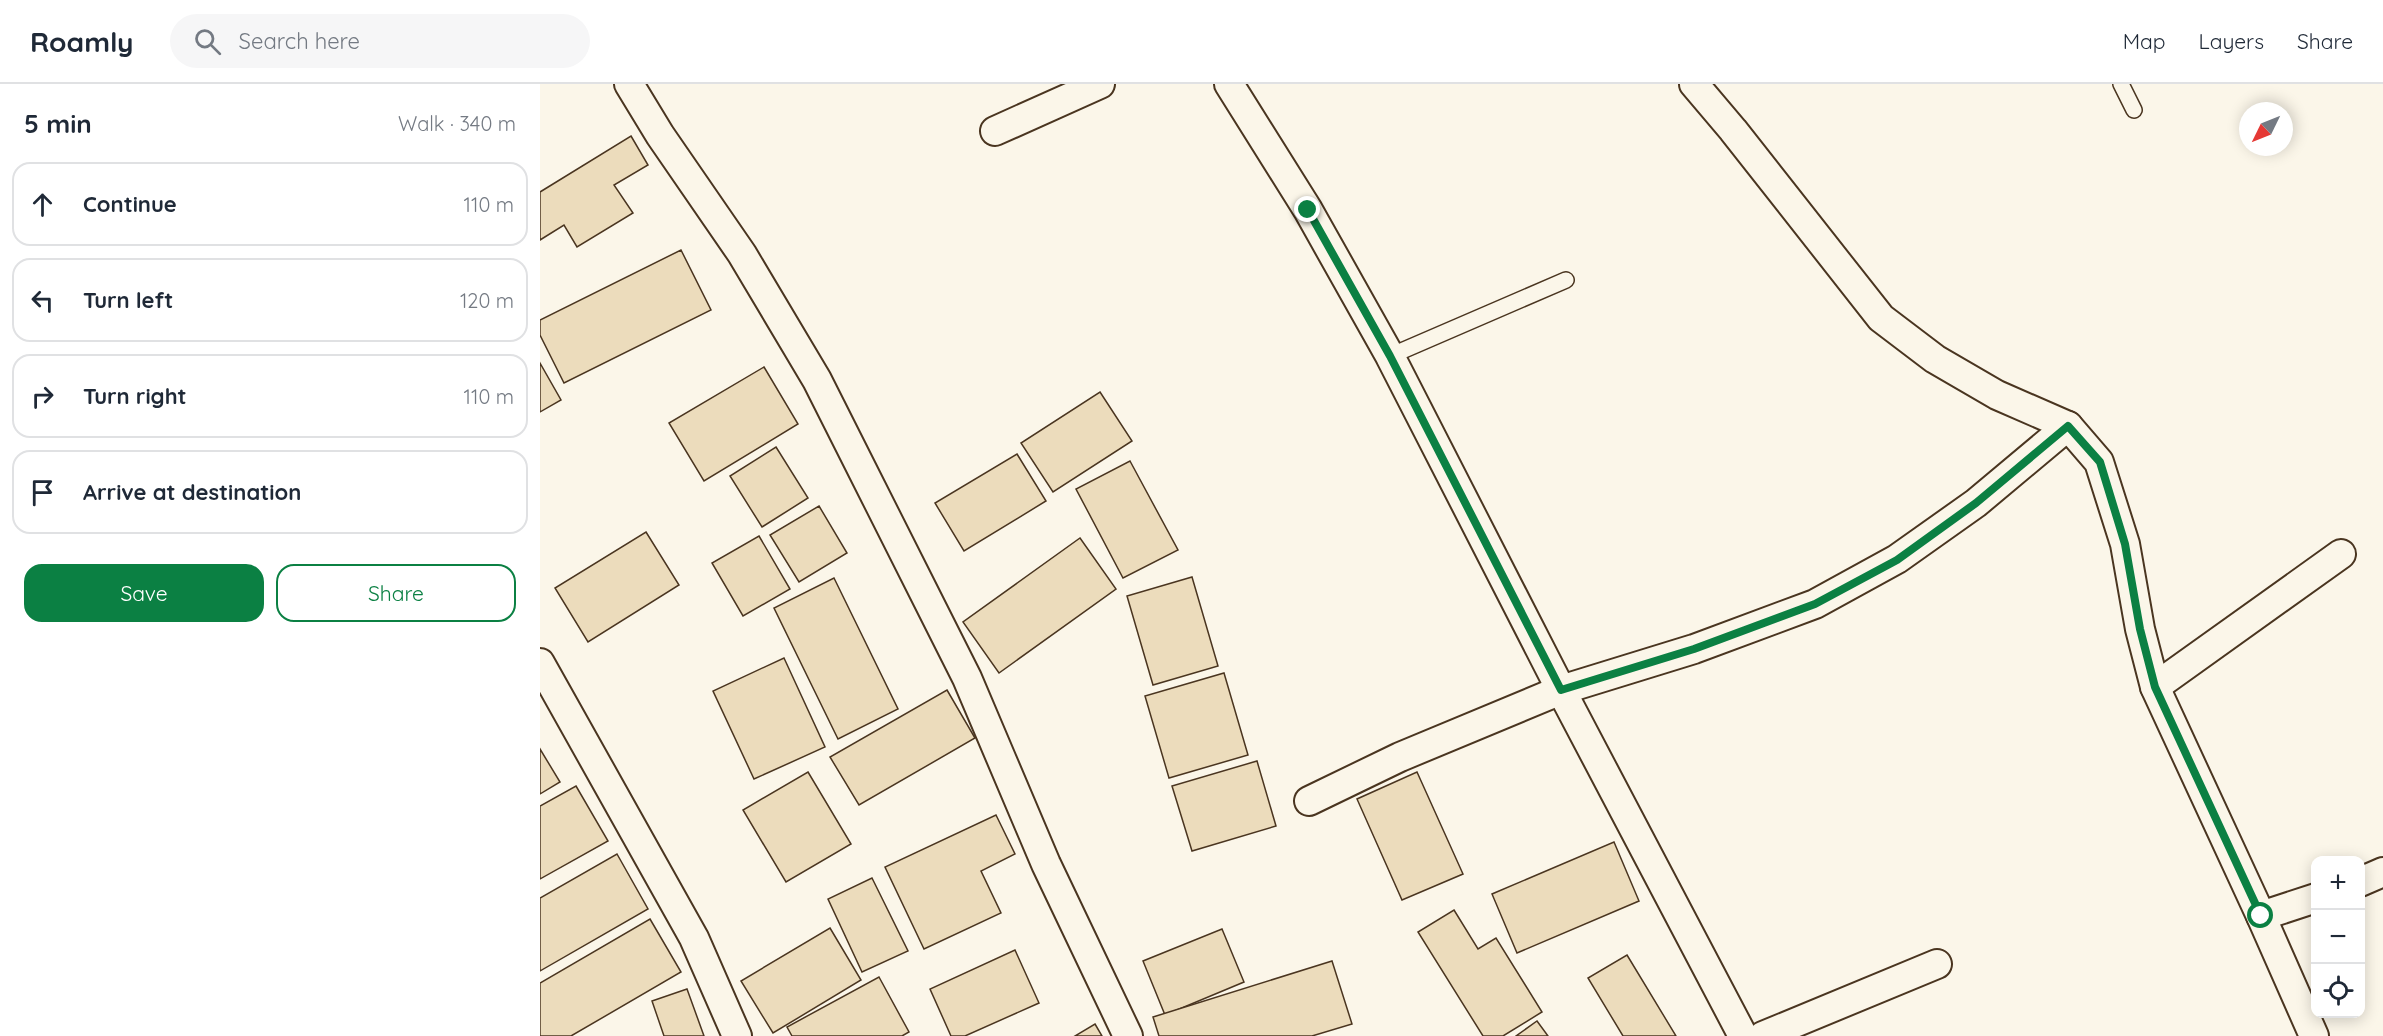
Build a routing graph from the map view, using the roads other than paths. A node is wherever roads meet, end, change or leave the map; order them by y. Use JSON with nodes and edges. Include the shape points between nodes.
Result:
{"nodes":[{"id":1,"x":629,"y":84,"type":"edge"},
{"id":2,"x":1100,"y":84,"type":"edge"},
{"id":3,"x":1229,"y":84,"type":"edge"},
{"id":4,"x":1694,"y":84,"type":"edge"},
{"id":5,"x":2121,"y":84,"type":"edge"},
{"id":6,"x":2134,"y":110,"type":"dead end"},
{"id":7,"x":995,"y":131,"type":"dead end"},
{"id":8,"x":1566,"y":280,"type":"dead end"},
{"id":9,"x":1390,"y":356,"type":"junction"},
{"id":10,"x":2068,"y":426,"type":"junction"},
{"id":11,"x":2341,"y":554,"type":"dead end"},
{"id":12,"x":540,"y":663,"type":"edge"},
{"id":13,"x":2155,"y":687,"type":"junction"},
{"id":14,"x":1561,"y":690,"type":"junction"},
{"id":15,"x":1309,"y":801,"type":"dead end"},
{"id":16,"x":2383,"y":872,"type":"edge"},
{"id":17,"x":2365,"y":880,"type":"edge"},
{"id":18,"x":2311,"y":900,"type":"edge"},
{"id":19,"x":2261,"y":916,"type":"junction"},
{"id":20,"x":1937,"y":964,"type":"dead end"},
{"id":21,"x":737,"y":1036,"type":"edge"},
{"id":22,"x":1128,"y":1036,"type":"edge"},
{"id":23,"x":1743,"y":1036,"type":"edge"},
{"id":24,"x":1763,"y":1036,"type":"edge"},
{"id":25,"x":2314,"y":1036,"type":"edge"}],
"edges":[{"from":1,"to":22,"type":"street","via":[[742,254],[818,380],[967,678],[1046,864]]},
{"from":2,"to":7,"type":"street"},
{"from":3,"to":9,"type":"street","via":[[1308,210]]},
{"from":4,"to":10,"type":"street","via":[[1881,318],[1935,359],[1996,395]]},
{"from":5,"to":6,"type":"lane"},
{"from":8,"to":9,"type":"lane"},
{"from":9,"to":14,"type":"street"},
{"from":10,"to":13,"type":"street","via":[[2100,462],[2112,498]]},
{"from":10,"to":14,"type":"street","via":[[1976,503],[1897,560],[1815,604],[1694,649]]},
{"from":11,"to":13,"type":"street"},
{"from":12,"to":21,"type":"street","via":[[694,938]]},
{"from":13,"to":19,"type":"street"},
{"from":14,"to":15,"type":"street","via":[[1400,757]]},
{"from":14,"to":23,"type":"street"},
{"from":16,"to":17,"type":"street"},
{"from":18,"to":19,"type":"street"},
{"from":19,"to":25,"type":"street"},
{"from":20,"to":24,"type":"street"}]}
